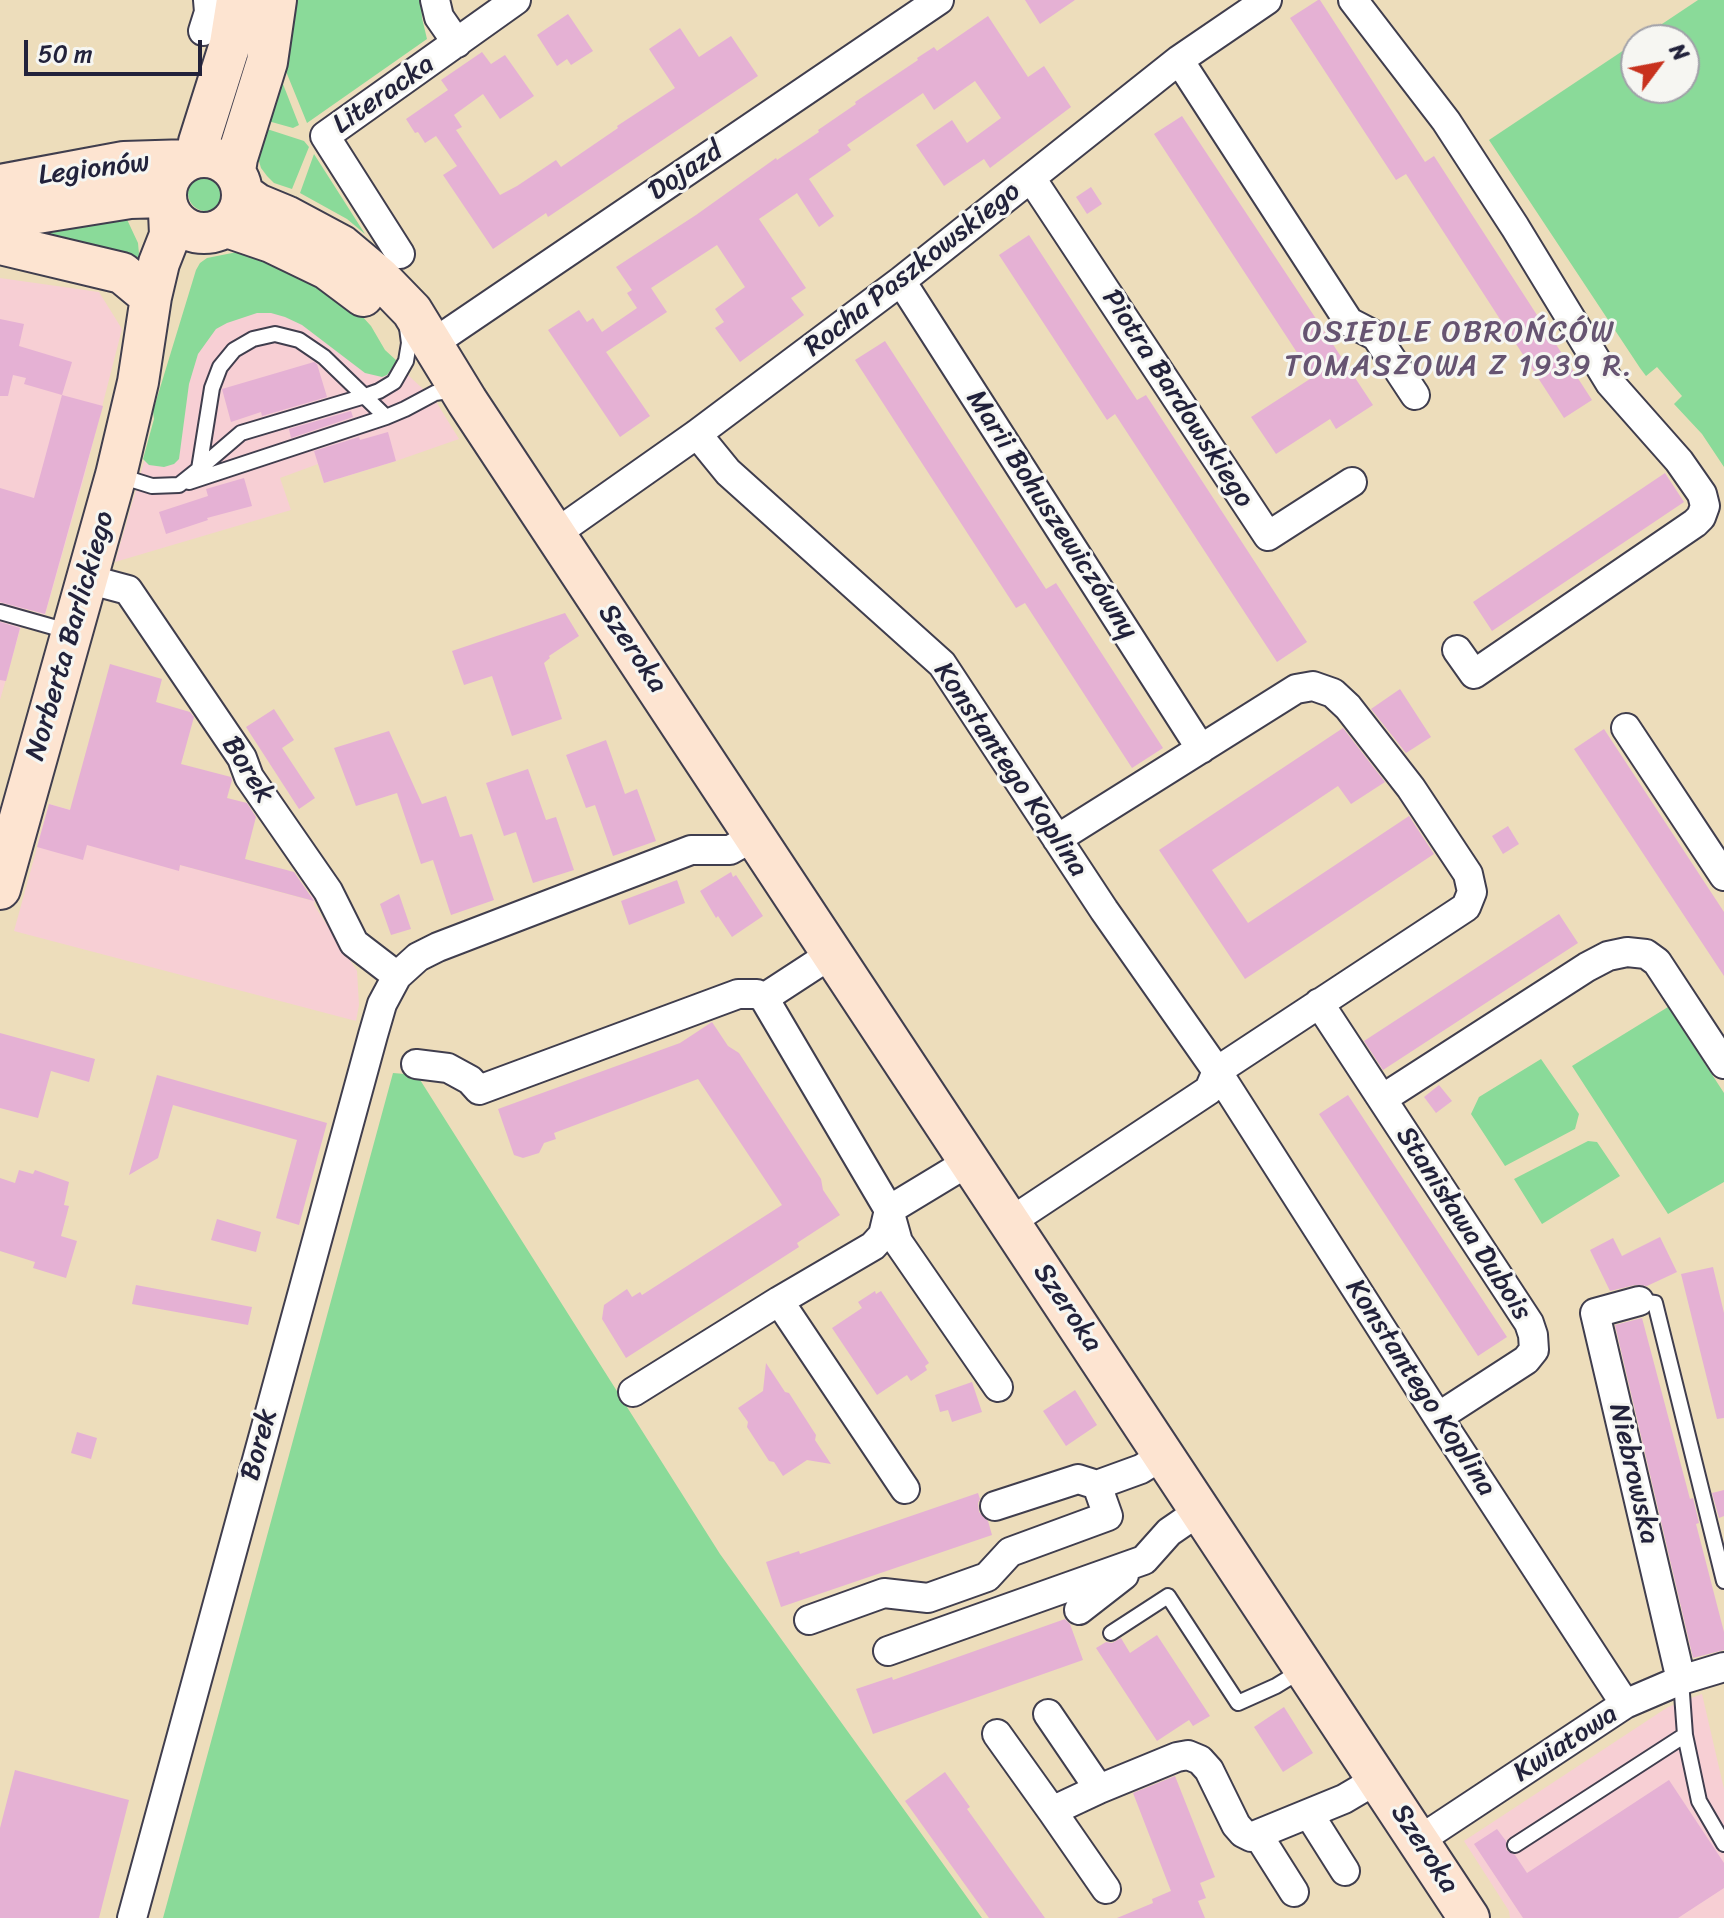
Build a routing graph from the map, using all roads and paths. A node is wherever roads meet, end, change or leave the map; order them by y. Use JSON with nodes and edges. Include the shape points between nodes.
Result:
{"nodes":[{"id":1,"x":208,"y":0,"type":"edge"},
{"id":2,"x":237,"y":0,"type":"edge"},
{"id":3,"x":276,"y":0,"type":"edge"},
{"id":4,"x":435,"y":0,"type":"edge"},
{"id":5,"x":516,"y":0,"type":"edge"},
{"id":6,"x":939,"y":0,"type":"edge"},
{"id":7,"x":1267,"y":0,"type":"edge"},
{"id":8,"x":1353,"y":0,"type":"edge"},
{"id":9,"x":203,"y":31,"type":"dead end"},
{"id":10,"x":457,"y":43,"type":"junction"},
{"id":11,"x":1179,"y":60,"type":"junction"},
{"id":12,"x":192,"y":159,"type":"junction"},
{"id":13,"x":1031,"y":178,"type":"junction"},
{"id":14,"x":0,"y":185,"type":"edge"},
{"id":15,"x":167,"y":204,"type":"junction"},
{"id":16,"x":228,"y":206,"type":"junction"},
{"id":17,"x":0,"y":219,"type":"edge"},
{"id":18,"x":0,"y":244,"type":"edge"},
{"id":19,"x":400,"y":254,"type":"dead end"},
{"id":20,"x":901,"y":281,"type":"junction"},
{"id":21,"x":151,"y":297,"type":"junction"},
{"id":22,"x":419,"y":336,"type":"junction"},
{"id":23,"x":138,"y":382,"type":"junction"},
{"id":24,"x":1415,"y":395,"type":"dead end"},
{"id":25,"x":365,"y":396,"type":"junction"},
{"id":26,"x":467,"y":401,"type":"junction"},
{"id":27,"x":386,"y":417,"type":"junction"},
{"id":28,"x":697,"y":434,"type":"junction"},
{"id":29,"x":199,"y":469,"type":"junction"},
{"id":30,"x":116,"y":475,"type":"junction"},
{"id":31,"x":1352,"y":482,"type":"dead end"},
{"id":32,"x":179,"y":485,"type":"junction"},
{"id":33,"x":555,"y":534,"type":"junction"},
{"id":34,"x":87,"y":579,"type":"junction"},
{"id":35,"x":0,"y":612,"type":"edge"},
{"id":36,"x":71,"y":632,"type":"junction"},
{"id":37,"x":1457,"y":650,"type":"dead end"},
{"id":38,"x":1626,"y":728,"type":"dead end"},
{"id":39,"x":1201,"y":749,"type":"junction"},
{"id":40,"x":755,"y":836,"type":"junction"},
{"id":41,"x":1057,"y":839,"type":"junction"},
{"id":42,"x":1724,"y":876,"type":"edge"},
{"id":43,"x":0,"y":889,"type":"edge"},
{"id":44,"x":833,"y":953,"type":"junction"},
{"id":45,"x":397,"y":976,"type":"junction"},
{"id":46,"x":764,"y":998,"type":"junction"},
{"id":47,"x":1319,"y":1003,"type":"junction"},
{"id":48,"x":416,"y":1064,"type":"dead end"},
{"id":49,"x":1724,"y":1064,"type":"edge"},
{"id":50,"x":1217,"y":1071,"type":"junction"},
{"id":51,"x":1382,"y":1099,"type":"junction"},
{"id":52,"x":970,"y":1161,"type":"junction"},
{"id":53,"x":889,"y":1210,"type":"junction"},
{"id":54,"x":1010,"y":1222,"type":"junction"},
{"id":55,"x":779,"y":1301,"type":"junction"},
{"id":56,"x":1639,"y":1301,"type":"joint"},
{"id":57,"x":998,"y":1387,"type":"dead end"},
{"id":58,"x":633,"y":1392,"type":"dead end"},
{"id":59,"x":1438,"y":1417,"type":"junction"},
{"id":60,"x":1165,"y":1454,"type":"junction"},
{"id":61,"x":1097,"y":1485,"type":"junction"},
{"id":62,"x":905,"y":1489,"type":"dead end"},
{"id":63,"x":995,"y":1506,"type":"dead end"},
{"id":64,"x":1201,"y":1510,"type":"junction"},
{"id":65,"x":1144,"y":1560,"type":"junction"},
{"id":66,"x":1724,"y":1581,"type":"edge"},
{"id":67,"x":1079,"y":1610,"type":"dead end"},
{"id":68,"x":809,"y":1620,"type":"dead end"},
{"id":69,"x":1111,"y":1633,"type":"dead end"},
{"id":70,"x":888,"y":1651,"type":"dead end"},
{"id":71,"x":1724,"y":1667,"type":"edge"},
{"id":72,"x":1306,"y":1668,"type":"junction"},
{"id":73,"x":1681,"y":1680,"type":"junction"},
{"id":74,"x":1625,"y":1704,"type":"junction"},
{"id":75,"x":1048,"y":1714,"type":"dead end"},
{"id":76,"x":997,"y":1734,"type":"dead end"},
{"id":77,"x":1685,"y":1735,"type":"junction"},
{"id":78,"x":1378,"y":1779,"type":"junction"},
{"id":79,"x":1099,"y":1789,"type":"junction"},
{"id":80,"x":1052,"y":1811,"type":"junction"},
{"id":81,"x":1309,"y":1814,"type":"junction"},
{"id":82,"x":1258,"y":1835,"type":"junction"},
{"id":83,"x":1418,"y":1841,"type":"junction"},
{"id":84,"x":1724,"y":1844,"type":"edge"},
{"id":85,"x":1515,"y":1845,"type":"dead end"},
{"id":86,"x":1345,"y":1871,"type":"dead end"},
{"id":87,"x":1106,"y":1889,"type":"dead end"},
{"id":88,"x":1294,"y":1892,"type":"dead end"},
{"id":89,"x":132,"y":1918,"type":"edge"},
{"id":90,"x":1469,"y":1918,"type":"edge"}],
"edges":[{"from":1,"to":9,"type":"street"},
{"from":2,"to":12,"type":"street","via":[[230,44]]},
{"from":3,"to":16,"type":"street","via":[[267,62]]},
{"from":4,"to":10,"type":"street","via":[[439,17]]},
{"from":5,"to":10,"type":"street","name":"Literacka"},
{"from":6,"to":22,"type":"street","name":"Dojazd"},
{"from":7,"to":11,"type":"street","name":"Rocha Paszkowskiego"},
{"from":8,"to":37,"type":"street","via":[[1446,121],[1610,383],[1679,461],[1705,506],[1695,523],[1474,674]]},
{"from":10,"to":19,"type":"street","name":"Literacka","via":[[325,136]]},
{"from":11,"to":13,"type":"street","name":"Rocha Paszkowskiego"},
{"from":11,"to":24,"type":"street","via":[[1349,322],[1376,336]]},
{"from":12,"to":14,"type":"street","name":"Legionów","via":[[124,162]]},
{"from":12,"to":15,"type":"street","via":[[171,175]]},
{"from":12,"to":16,"type":"street","via":[[217,159]]},
{"from":13,"to":20,"type":"street","name":"Rocha Paszkowskiego"},
{"from":13,"to":31,"type":"street","name":"Piotra Bardowskiego","via":[[1268,536]]},
{"from":15,"to":16,"type":"street","via":[[178,224],[191,232]]},
{"from":15,"to":17,"type":"street","name":"Legionów","via":[[130,198]]},
{"from":15,"to":21,"type":"street","name":"Norberta Barlickiego","via":[[170,235]]},
{"from":16,"to":22,"type":"street","name":"Szeroka","via":[[257,204],[342,246],[412,311]]},
{"from":16,"to":23,"type":"street","name":"Norberta Barlickiego","via":[[193,245]]},
{"from":18,"to":21,"type":"street","via":[[122,273]]},
{"from":20,"to":28,"type":"street","name":"Rocha Paszkowskiego"},
{"from":20,"to":39,"type":"street","name":"Marii Bohuszewiczówny"},
{"from":21,"to":23,"type":"street","name":"Norberta Barlickiego"},
{"from":22,"to":25,"type":"lane","via":[[409,343],[394,382]]},
{"from":22,"to":26,"type":"street","name":"Szeroka"},
{"from":23,"to":30,"type":"street","name":"Norberta Barlickiego"},
{"from":25,"to":27,"type":"lane"},
{"from":25,"to":29,"type":"lane","via":[[241,433]]},
{"from":25,"to":29,"type":"lane","via":[[299,340],[275,334],[253,339],[220,367]]},
{"from":26,"to":27,"type":"lane","via":[[448,391],[435,393]]},
{"from":26,"to":33,"type":"street","name":"Szeroka"},
{"from":27,"to":32,"type":"lane"},
{"from":28,"to":33,"type":"street","name":"Rocha Paszkowskiego"},
{"from":28,"to":41,"type":"street","name":"Konstantego Koplina","via":[[728,472],[942,664]]},
{"from":29,"to":32,"type":"lane"},
{"from":30,"to":32,"type":"lane","via":[[152,486]]},
{"from":30,"to":34,"type":"street","name":"Norberta Barlickiego"},
{"from":33,"to":40,"type":"street","name":"Szeroka"},
{"from":34,"to":36,"type":"street","name":"Norberta Barlickiego"},
{"from":34,"to":45,"type":"street","name":"Borek","via":[[128,590],[328,891],[354,943]]},
{"from":35,"to":36,"type":"lane"},
{"from":36,"to":43,"type":"street","name":"Norberta Barlickiego"},
{"from":38,"to":42,"type":"street"},
{"from":39,"to":41,"type":"street"},
{"from":39,"to":47,"type":"street","via":[[1296,689],[1313,686],[1333,693],[1411,788],[1468,874],[1472,892],[1466,907]]},
{"from":40,"to":44,"type":"street","name":"Szeroka"},
{"from":40,"to":45,"type":"street","name":"Borek","via":[[730,850],[691,850],[466,936],[418,957]]},
{"from":41,"to":50,"type":"street","name":"Konstantego Koplina"},
{"from":44,"to":46,"type":"street"},
{"from":44,"to":52,"type":"street","name":"Szeroka"},
{"from":45,"to":89,"type":"street","name":"Borek","via":[[373,1035]]},
{"from":46,"to":48,"type":"street","via":[[738,994],[479,1090],[448,1068]]},
{"from":46,"to":53,"type":"street"},
{"from":47,"to":50,"type":"street"},
{"from":47,"to":51,"type":"street","name":"Stanisława Dubois"},
{"from":49,"to":51,"type":"street","via":[[1657,962],[1646,954],[1627,952],[1587,967]]},
{"from":50,"to":54,"type":"street","via":[[1209,1090]]},
{"from":50,"to":59,"type":"street","name":"Konstantego Koplina"},
{"from":51,"to":59,"type":"street","name":"Stanisława Dubois","via":[[1533,1335],[1534,1350],[1526,1360]]},
{"from":52,"to":53,"type":"street"},
{"from":52,"to":54,"type":"street","name":"Szeroka"},
{"from":53,"to":55,"type":"street","via":[[883,1235],[873,1246]]},
{"from":53,"to":57,"type":"street","via":[[898,1242]]},
{"from":54,"to":60,"type":"street","name":"Szeroka"},
{"from":55,"to":58,"type":"street"},
{"from":55,"to":62,"type":"street"},
{"from":56,"to":66,"type":"lane","via":[[1655,1303]]},
{"from":56,"to":73,"type":"street","name":"Niebrowska","via":[[1595,1313]]},
{"from":59,"to":74,"type":"street","name":"Konstantego Koplina"},
{"from":60,"to":61,"type":"street"},
{"from":60,"to":64,"type":"street","name":"Szeroka"},
{"from":61,"to":63,"type":"street","via":[[1078,1479]]},
{"from":61,"to":68,"type":"street","via":[[1108,1516],[1010,1552],[987,1577],[928,1598],[884,1593]]},
{"from":64,"to":65,"type":"street","via":[[1169,1532]]},
{"from":64,"to":72,"type":"street","name":"Szeroka"},
{"from":65,"to":67,"type":"street"},
{"from":65,"to":70,"type":"street"},
{"from":69,"to":72,"type":"lane","via":[[1168,1596],[1238,1703]]},
{"from":71,"to":73,"type":"street","name":"Kwiatowa"},
{"from":72,"to":78,"type":"street","name":"Szeroka"},
{"from":73,"to":74,"type":"street","name":"Kwiatowa"},
{"from":73,"to":77,"type":"lane"},
{"from":74,"to":83,"type":"street","name":"Kwiatowa"},
{"from":75,"to":79,"type":"street"},
{"from":76,"to":80,"type":"street"},
{"from":77,"to":84,"type":"lane","via":[[1699,1801]]},
{"from":77,"to":85,"type":"lane"},
{"from":78,"to":81,"type":"street","name":"Szeroka"},
{"from":78,"to":83,"type":"street","name":"Szeroka"},
{"from":79,"to":80,"type":"street"},
{"from":79,"to":82,"type":"street","via":[[1188,1755],[1209,1770],[1243,1833]]},
{"from":80,"to":87,"type":"street"},
{"from":81,"to":82,"type":"street","name":"Szeroka"},
{"from":81,"to":86,"type":"street"},
{"from":82,"to":88,"type":"street"},
{"from":83,"to":90,"type":"street","name":"Szeroka"}]}
